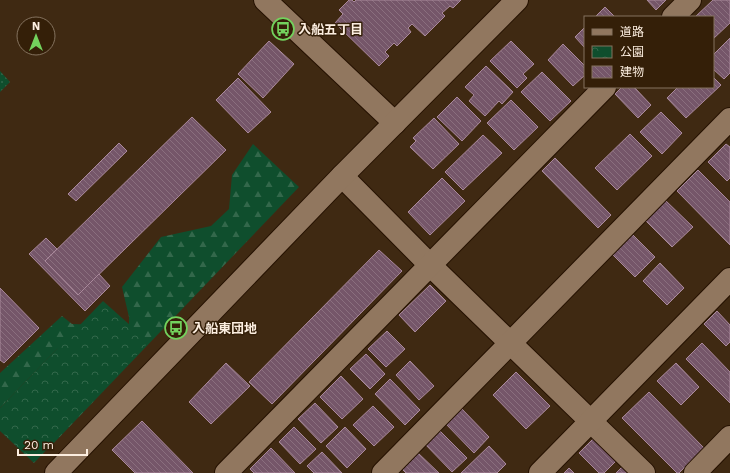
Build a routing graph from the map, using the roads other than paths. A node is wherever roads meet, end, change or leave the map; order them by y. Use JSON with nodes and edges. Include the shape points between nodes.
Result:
{"nodes":[{"id":1,"x":265,"y":0,"type":"edge"},
{"id":2,"x":517,"y":0,"type":"edge"},
{"id":3,"x":690,"y":0,"type":"edge"},
{"id":4,"x":674,"y":16,"type":"edge"},
{"id":5,"x":604,"y":88,"type":"edge"},
{"id":6,"x":730,"y":119,"type":"edge"},
{"id":7,"x":395,"y":123,"type":"junction"},
{"id":8,"x":342,"y":176,"type":"junction"},
{"id":9,"x":430,"y":265,"type":"junction"},
{"id":10,"x":730,"y":279,"type":"edge"},
{"id":11,"x":512,"y":343,"type":"junction"},
{"id":12,"x":591,"y":421,"type":"junction"},
{"id":13,"x":730,"y":437,"type":"edge"},
{"id":14,"x":56,"y":473,"type":"edge"},
{"id":15,"x":226,"y":473,"type":"edge"},
{"id":16,"x":383,"y":473,"type":"edge"},
{"id":17,"x":540,"y":473,"type":"edge"},
{"id":18,"x":644,"y":473,"type":"edge"},
{"id":19,"x":695,"y":473,"type":"edge"}],
"edges":[{"from":1,"to":7,"type":"street"},
{"from":2,"to":7,"type":"street"},
{"from":3,"to":4,"type":"street"},
{"from":5,"to":9,"type":"street"},
{"from":6,"to":11,"type":"street"},
{"from":7,"to":8,"type":"street"},
{"from":8,"to":9,"type":"street"},
{"from":8,"to":14,"type":"street"},
{"from":9,"to":11,"type":"street"},
{"from":9,"to":15,"type":"street"},
{"from":10,"to":12,"type":"street"},
{"from":11,"to":12,"type":"street"},
{"from":11,"to":16,"type":"street"},
{"from":12,"to":17,"type":"street"},
{"from":12,"to":18,"type":"street"},
{"from":13,"to":19,"type":"street"}]}
